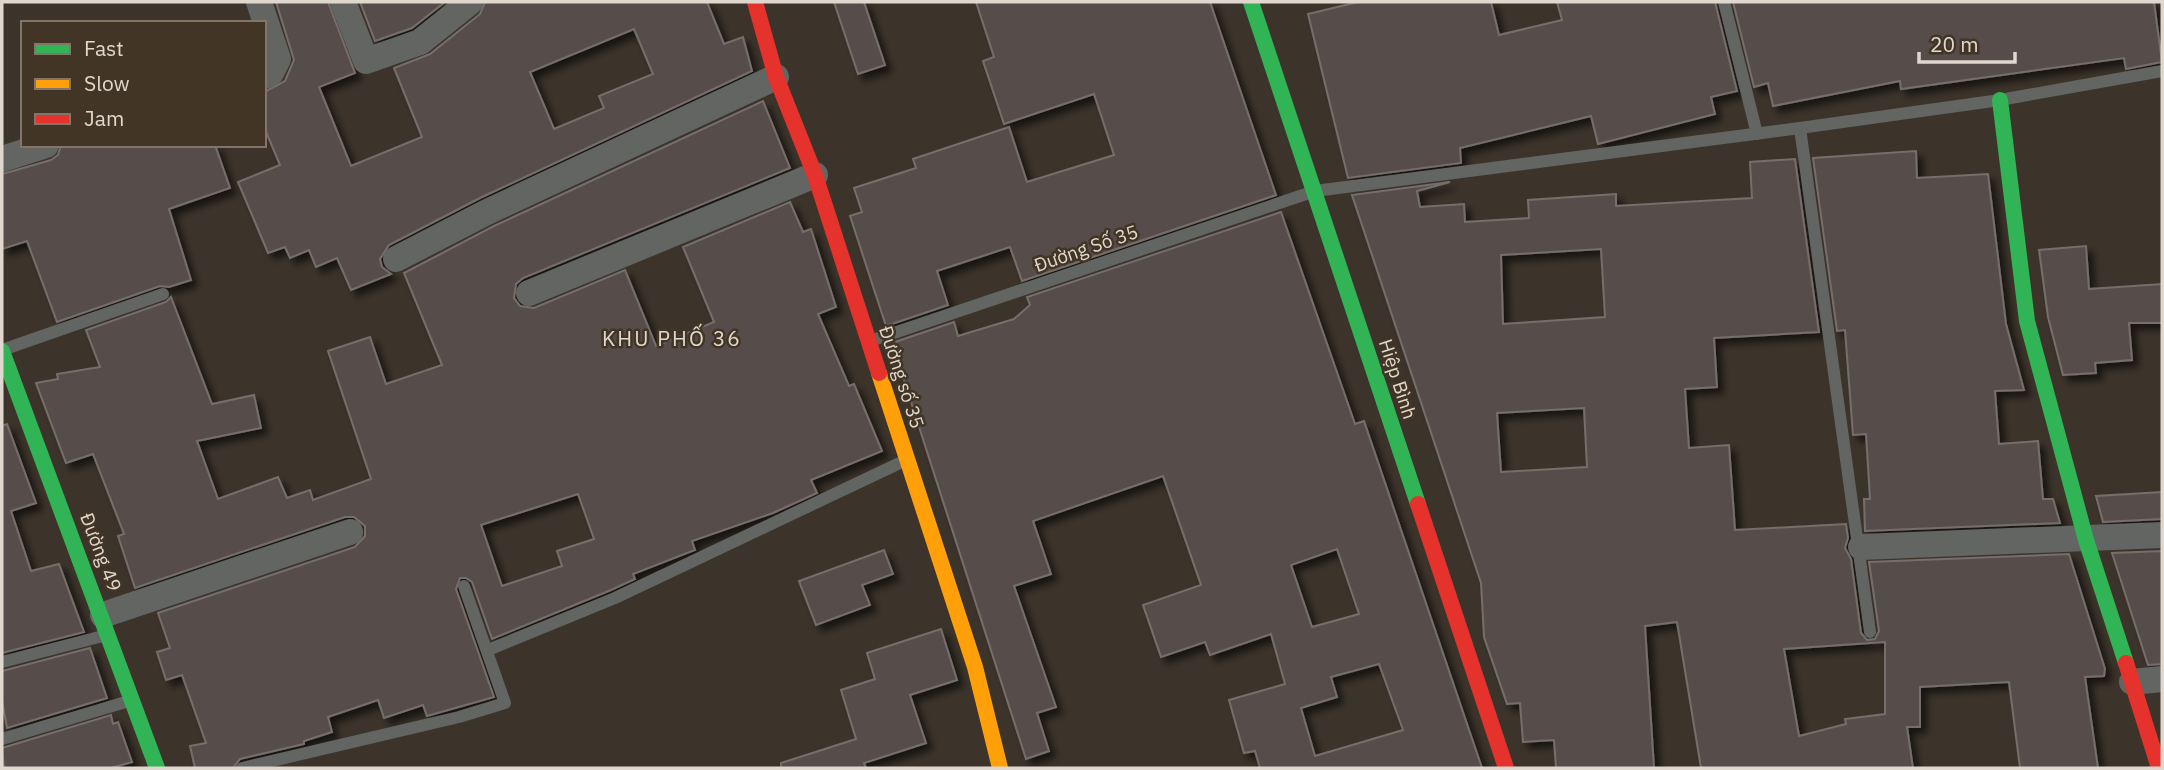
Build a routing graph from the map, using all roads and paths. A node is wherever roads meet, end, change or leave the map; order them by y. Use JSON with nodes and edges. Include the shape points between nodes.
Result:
{"nodes":[{"id":1,"x":259,"y":2,"type":"edge"},
{"id":2,"x":343,"y":2,"type":"edge"},
{"id":3,"x":470,"y":2,"type":"edge"},
{"id":4,"x":755,"y":2,"type":"edge"},
{"id":5,"x":1251,"y":2,"type":"edge"},
{"id":6,"x":1724,"y":2,"type":"edge"},
{"id":7,"x":265,"y":21,"type":"edge"},
{"id":8,"x":266,"y":23,"type":"edge"},
{"id":9,"x":2162,"y":71,"type":"edge"},
{"id":10,"x":266,"y":75,"type":"edge"},
{"id":11,"x":776,"y":77,"type":"junction"},
{"id":12,"x":2000,"y":100,"type":"junction"},
{"id":13,"x":1800,"y":128,"type":"junction"},
{"id":14,"x":1758,"y":134,"type":"junction"},
{"id":15,"x":40,"y":147,"type":"edge"},
{"id":16,"x":2,"y":159,"type":"edge"},
{"id":17,"x":815,"y":175,"type":"junction"},
{"id":18,"x":1315,"y":191,"type":"junction"},
{"id":19,"x":396,"y":259,"type":"dead end"},
{"id":20,"x":529,"y":293,"type":"dead end"},
{"id":21,"x":163,"y":294,"type":"dead end"},
{"id":22,"x":869,"y":342,"type":"junction"},
{"id":23,"x":3,"y":356,"type":"edge"},
{"id":24,"x":907,"y":460,"type":"junction"},
{"id":25,"x":350,"y":531,"type":"dead end"},
{"id":26,"x":2162,"y":535,"type":"edge"},
{"id":27,"x":2086,"y":540,"type":"junction"},
{"id":28,"x":1861,"y":547,"type":"junction"},
{"id":29,"x":464,"y":586,"type":"dead end"},
{"id":30,"x":106,"y":625,"type":"junction"},
{"id":31,"x":1870,"y":632,"type":"dead end"},
{"id":32,"x":488,"y":650,"type":"junction"},
{"id":33,"x":2,"y":662,"type":"edge"},
{"id":34,"x":2162,"y":679,"type":"edge"},
{"id":35,"x":2132,"y":682,"type":"junction"},
{"id":36,"x":132,"y":699,"type":"junction"},
{"id":37,"x":2,"y":739,"type":"edge"},
{"id":38,"x":157,"y":768,"type":"edge"},
{"id":39,"x":242,"y":768,"type":"edge"},
{"id":40,"x":1000,"y":768,"type":"edge"},
{"id":41,"x":1506,"y":768,"type":"edge"},
{"id":42,"x":2159,"y":768,"type":"edge"}],
"edges":[{"from":1,"to":7,"type":"street"},
{"from":2,"to":3,"type":"street","via":[[366,61],[420,42]]},
{"from":4,"to":11,"type":"street","name":"Đường số 35"},
{"from":5,"to":18,"type":"street","name":"Hiệp Bình"},
{"from":6,"to":14,"type":"lane"},
{"from":8,"to":10,"type":"street","via":[[278,59]]},
{"from":9,"to":12,"type":"lane","name":"Đường Số 35"},
{"from":11,"to":17,"type":"street","name":"Đường số 35"},
{"from":11,"to":19,"type":"street"},
{"from":12,"to":13,"type":"lane","name":"Đường Số 35"},
{"from":12,"to":27,"type":"street","via":[[2027,321]]},
{"from":13,"to":14,"type":"lane","name":"Đường Số 35"},
{"from":13,"to":28,"type":"lane"},
{"from":14,"to":18,"type":"lane","name":"Đường Số 35"},
{"from":15,"to":16,"type":"street"},
{"from":17,"to":20,"type":"street"},
{"from":17,"to":22,"type":"street","name":"Đường số 35"},
{"from":18,"to":22,"type":"lane","name":"Đường Số 35"},
{"from":18,"to":41,"type":"street","name":"Hiệp Bình"},
{"from":21,"to":23,"type":"lane"},
{"from":22,"to":24,"type":"street","name":"Đường số 35"},
{"from":23,"to":30,"type":"street","name":"Đường 49"},
{"from":24,"to":32,"type":"lane","via":[[615,598]]},
{"from":24,"to":40,"type":"street","name":"Đường số 35","via":[[975,667]]},
{"from":25,"to":30,"type":"street"},
{"from":26,"to":27,"type":"street"},
{"from":27,"to":28,"type":"street"},
{"from":27,"to":35,"type":"street"},
{"from":28,"to":31,"type":"lane"},
{"from":29,"to":32,"type":"lane"},
{"from":30,"to":33,"type":"lane"},
{"from":30,"to":36,"type":"street","name":"Đường 49"},
{"from":32,"to":39,"type":"lane","via":[[506,699],[501,705]]},
{"from":34,"to":35,"type":"street"},
{"from":35,"to":42,"type":"street"},
{"from":36,"to":37,"type":"lane"},
{"from":36,"to":38,"type":"street","name":"Đường 49"}]}
